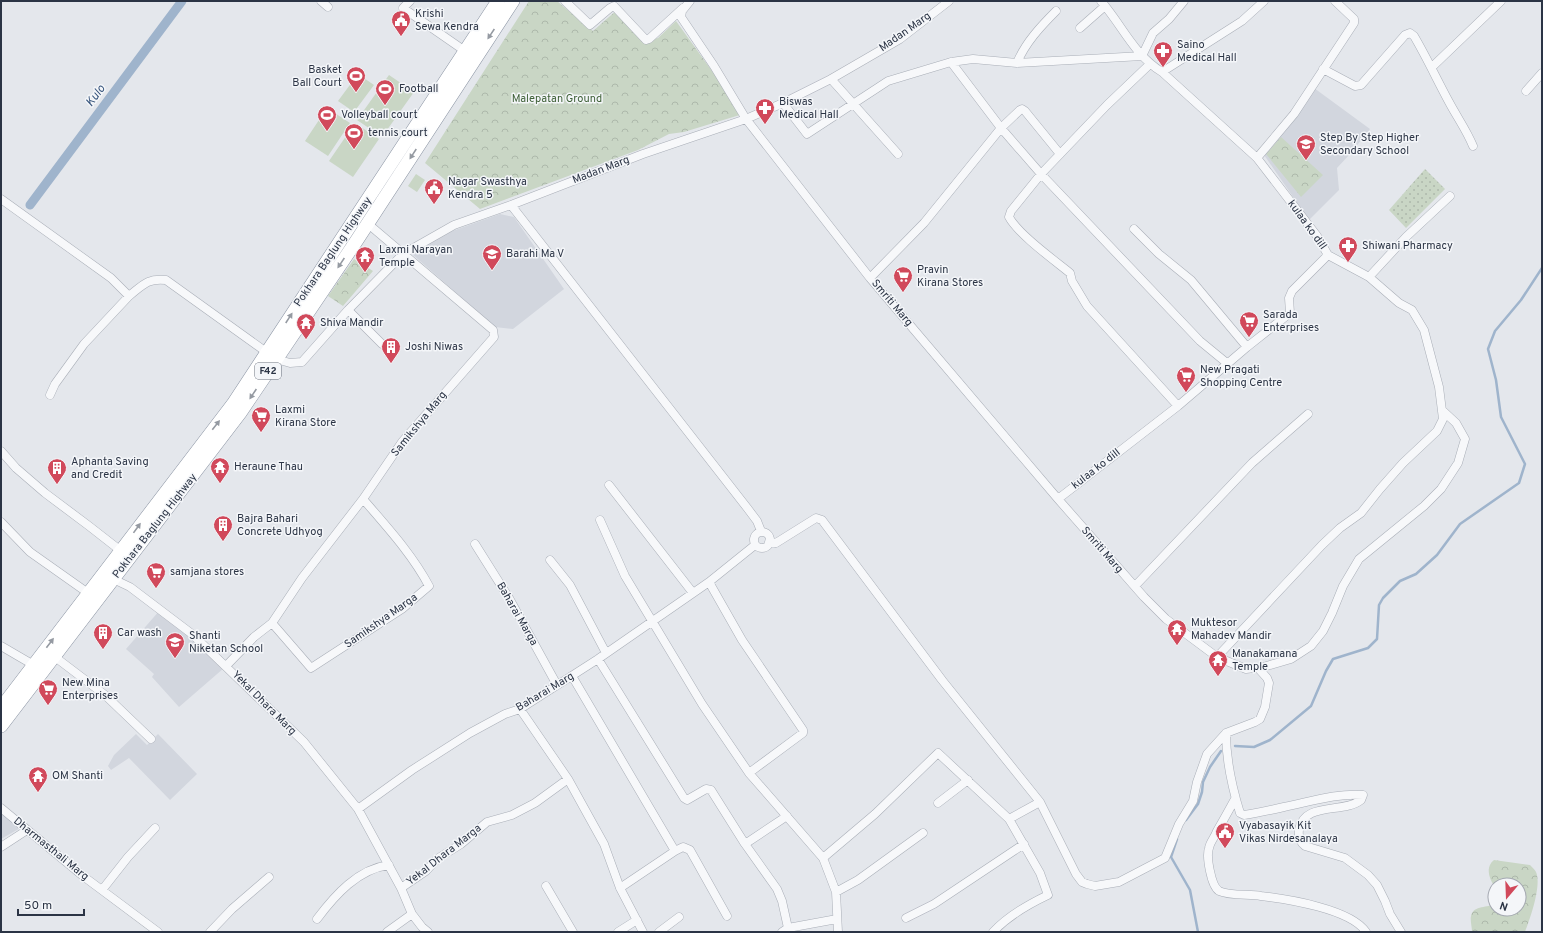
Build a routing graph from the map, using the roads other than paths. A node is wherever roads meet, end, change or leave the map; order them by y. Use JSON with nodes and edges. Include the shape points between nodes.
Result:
{"nodes":[{"id":1,"x":321,"y":1,"type":"edge"},
{"id":2,"x":410,"y":1,"type":"edge"},
{"id":3,"x":498,"y":1,"type":"edge"},
{"id":4,"x":513,"y":1,"type":"edge"},
{"id":5,"x":565,"y":1,"type":"edge"},
{"id":6,"x":949,"y":1,"type":"edge"},
{"id":7,"x":1184,"y":1,"type":"edge"},
{"id":8,"x":1264,"y":1,"type":"edge"},
{"id":9,"x":1335,"y":1,"type":"edge"},
{"id":10,"x":1502,"y":1,"type":"edge"},
{"id":11,"x":1103,"y":3,"type":"edge"},
{"id":12,"x":688,"y":4,"type":"edge"},
{"id":13,"x":328,"y":7,"type":"dead end"},
{"id":14,"x":1056,"y":11,"type":"dead end"},
{"id":15,"x":1080,"y":28,"type":"dead end"},
{"id":16,"x":465,"y":51,"type":"junction"},
{"id":17,"x":1142,"y":56,"type":"junction"},
{"id":18,"x":951,"y":62,"type":"junction"},
{"id":19,"x":1017,"y":63,"type":"junction"},
{"id":20,"x":1150,"y":64,"type":"junction"},
{"id":21,"x":1432,"y":67,"type":"junction"},
{"id":22,"x":1324,"y":69,"type":"junction"},
{"id":23,"x":1162,"y":72,"type":"junction"},
{"id":24,"x":1542,"y":73,"type":"edge"},
{"id":25,"x":831,"y":79,"type":"junction"},
{"id":26,"x":1526,"y":91,"type":"dead end"},
{"id":27,"x":782,"y":103,"type":"junction"},
{"id":28,"x":854,"y":103,"type":"junction"},
{"id":29,"x":746,"y":119,"type":"junction"},
{"id":30,"x":1001,"y":128,"type":"junction"},
{"id":31,"x":1473,"y":146,"type":"dead end"},
{"id":32,"x":898,"y":154,"type":"dead end"},
{"id":33,"x":1060,"y":154,"type":"junction"},
{"id":34,"x":1257,"y":158,"type":"junction"},
{"id":35,"x":1041,"y":174,"type":"junction"},
{"id":36,"x":1450,"y":196,"type":"dead end"},
{"id":37,"x":1,"y":199,"type":"edge"},
{"id":38,"x":510,"y":205,"type":"junction"},
{"id":39,"x":367,"y":223,"type":"junction"},
{"id":40,"x":1134,"y":229,"type":"dead end"},
{"id":41,"x":403,"y":254,"type":"junction"},
{"id":42,"x":1328,"y":255,"type":"junction"},
{"id":43,"x":1369,"y":277,"type":"junction"},
{"id":44,"x":870,"y":278,"type":"junction"},
{"id":45,"x":129,"y":296,"type":"junction"},
{"id":46,"x":348,"y":310,"type":"junction"},
{"id":47,"x":382,"y":344,"type":"dead end"},
{"id":48,"x":1247,"y":347,"type":"junction"},
{"id":49,"x":272,"y":355,"type":"junction"},
{"id":50,"x":1228,"y":364,"type":"junction"},
{"id":51,"x":50,"y":395,"type":"dead end"},
{"id":52,"x":1178,"y":406,"type":"junction"},
{"id":53,"x":1443,"y":411,"type":"junction"},
{"id":54,"x":1308,"y":414,"type":"dead end"},
{"id":55,"x":1,"y":451,"type":"edge"},
{"id":56,"x":609,"y":485,"type":"dead end"},
{"id":57,"x":363,"y":499,"type":"junction"},
{"id":58,"x":1058,"y":499,"type":"junction"},
{"id":59,"x":600,"y":520,"type":"dead end"},
{"id":60,"x":1,"y":522,"type":"edge"},
{"id":61,"x":761,"y":532,"type":"junction"},
{"id":62,"x":770,"y":542,"type":"junction"},
{"id":63,"x":475,"y":544,"type":"dead end"},
{"id":64,"x":755,"y":545,"type":"junction"},
{"id":65,"x":120,"y":551,"type":"junction"},
{"id":66,"x":550,"y":560,"type":"dead end"},
{"id":67,"x":109,"y":576,"type":"junction"},
{"id":68,"x":709,"y":582,"type":"junction"},
{"id":69,"x":1135,"y":586,"type":"junction"},
{"id":70,"x":88,"y":593,"type":"junction"},
{"id":71,"x":693,"y":593,"type":"junction"},
{"id":72,"x":652,"y":620,"type":"junction"},
{"id":73,"x":272,"y":622,"type":"junction"},
{"id":74,"x":1,"y":646,"type":"edge"},
{"id":75,"x":606,"y":653,"type":"junction"},
{"id":76,"x":55,"y":657,"type":"junction"},
{"id":77,"x":1217,"y":657,"type":"junction"},
{"id":78,"x":598,"y":659,"type":"junction"},
{"id":79,"x":226,"y":666,"type":"junction"},
{"id":80,"x":39,"y":668,"type":"junction"},
{"id":81,"x":1258,"y":668,"type":"junction"},
{"id":82,"x":572,"y":676,"type":"junction"},
{"id":83,"x":557,"y":685,"type":"junction"},
{"id":84,"x":1,"y":708,"type":"edge"},
{"id":85,"x":520,"y":709,"type":"junction"},
{"id":86,"x":1,"y":726,"type":"edge"},
{"id":87,"x":1226,"y":733,"type":"junction"},
{"id":88,"x":151,"y":739,"type":"dead end"},
{"id":89,"x":749,"y":773,"type":"junction"},
{"id":90,"x":568,"y":779,"type":"junction"},
{"id":91,"x":968,"y":780,"type":"junction"},
{"id":92,"x":1235,"y":799,"type":"junction"},
{"id":93,"x":1040,"y":802,"type":"junction"},
{"id":94,"x":938,"y":804,"type":"dead end"},
{"id":95,"x":1,"y":808,"type":"edge"},
{"id":96,"x":358,"y":809,"type":"junction"},
{"id":97,"x":786,"y":816,"type":"junction"},
{"id":98,"x":1009,"y":819,"type":"junction"},
{"id":99,"x":155,"y":828,"type":"dead end"},
{"id":100,"x":27,"y":830,"type":"junction"},
{"id":101,"x":922,"y":833,"type":"dead end"},
{"id":102,"x":745,"y":844,"type":"junction"},
{"id":103,"x":1024,"y":844,"type":"junction"},
{"id":104,"x":1,"y":847,"type":"edge"},
{"id":105,"x":675,"y":851,"type":"junction"},
{"id":106,"x":823,"y":858,"type":"junction"},
{"id":107,"x":389,"y":865,"type":"junction"},
{"id":108,"x":269,"y":877,"type":"dead end"},
{"id":109,"x":546,"y":886,"type":"dead end"},
{"id":110,"x":401,"y":888,"type":"junction"},
{"id":111,"x":620,"y":888,"type":"junction"},
{"id":112,"x":102,"y":890,"type":"junction"},
{"id":113,"x":836,"y":892,"type":"junction"},
{"id":114,"x":412,"y":914,"type":"junction"},
{"id":115,"x":727,"y":916,"type":"dead end"},
{"id":116,"x":679,"y":917,"type":"dead end"},
{"id":117,"x":906,"y":918,"type":"dead end"},
{"id":118,"x":317,"y":919,"type":"dead end"},
{"id":119,"x":837,"y":919,"type":"junction"},
{"id":120,"x":637,"y":920,"type":"junction"},
{"id":121,"x":785,"y":930,"type":"edge"},
{"id":122,"x":158,"y":932,"type":"edge"},
{"id":123,"x":210,"y":932,"type":"edge"},
{"id":124,"x":387,"y":932,"type":"edge"},
{"id":125,"x":428,"y":932,"type":"edge"},
{"id":126,"x":573,"y":932,"type":"edge"},
{"id":127,"x":618,"y":932,"type":"edge"},
{"id":128,"x":643,"y":932,"type":"edge"},
{"id":129,"x":659,"y":932,"type":"edge"},
{"id":130,"x":838,"y":932,"type":"edge"},
{"id":131,"x":993,"y":932,"type":"edge"},
{"id":132,"x":1366,"y":932,"type":"edge"},
{"id":133,"x":1401,"y":932,"type":"edge"}],
"edges":[{"from":1,"to":13,"type":"street"},
{"from":2,"to":16,"type":"street","via":[[404,8]]},
{"from":3,"to":16,"type":"highway","name":"Pokhara Baglung Highway","number":"F42"},
{"from":4,"to":39,"type":"highway","name":"Pokhara Baglung Highway","number":"F42","one_way":true},
{"from":5,"to":12,"type":"street","via":[[590,25],[614,6],[646,40]]},
{"from":6,"to":25,"type":"street","name":"Madan Marg","via":[[900,39]]},
{"from":7,"to":17,"type":"street","via":[[1153,34]]},
{"from":8,"to":23,"type":"street","via":[[1242,21]]},
{"from":9,"to":22,"type":"street","via":[[1354,19],[1354,23]]},
{"from":10,"to":21,"type":"street"},
{"from":11,"to":15,"type":"street"},
{"from":11,"to":17,"type":"street","name":"kulaa ko dill"},
{"from":12,"to":29,"type":"street","name":"Smriti Marg","via":[[681,17]]},
{"from":14,"to":19,"type":"street","via":[[1022,51]]},
{"from":49,"to":16,"type":"highway","name":"Pokhara Baglung Highway","number":"F42","one_way":true},
{"from":17,"to":19,"type":"street"},
{"from":17,"to":20,"type":"street","name":"kulaa ko dill"},
{"from":18,"to":19,"type":"street","via":[[973,58]]},
{"from":18,"to":28,"type":"street","via":[[888,81]]},
{"from":18,"to":30,"type":"street"},
{"from":20,"to":23,"type":"street","name":"kulaa ko dill"},
{"from":20,"to":33,"type":"street"},
{"from":21,"to":22,"type":"street","via":[[1410,33],[1405,35],[1361,85],[1355,86]]},
{"from":21,"to":31,"type":"street"},
{"from":22,"to":34,"type":"street","via":[[1294,114]]},
{"from":23,"to":34,"type":"street","name":"kulaa ko dill"},
{"from":24,"to":26,"type":"street"},
{"from":25,"to":27,"type":"street","name":"Madan Marg"},
{"from":25,"to":28,"type":"street"},
{"from":27,"to":28,"type":"street","via":[[807,134]]},
{"from":27,"to":29,"type":"street","name":"Madan Marg"},
{"from":28,"to":32,"type":"street"},
{"from":29,"to":38,"type":"street","name":"Madan Marg","via":[[643,154]]},
{"from":29,"to":44,"type":"street","name":"Smriti Marg"},
{"from":30,"to":33,"type":"street","via":[[1022,109]]},
{"from":30,"to":35,"type":"street"},
{"from":30,"to":44,"type":"street","via":[[924,223]]},
{"from":33,"to":35,"type":"street"},
{"from":34,"to":42,"type":"street","name":"kulaa ko dill","via":[[1317,236]]},
{"from":35,"to":50,"type":"street","via":[[1200,341]]},
{"from":35,"to":52,"type":"street","via":[[1009,217],[1025,235],[1070,273],[1087,306]]},
{"from":36,"to":43,"type":"street","via":[[1406,237]]},
{"from":37,"to":45,"type":"street","via":[[111,278]]},
{"from":38,"to":41,"type":"street","name":"Madan Marg","via":[[454,225]]},
{"from":38,"to":61,"type":"street","via":[[748,508]]},
{"from":39,"to":41,"type":"street","name":"Samikshya Marg"},
{"from":39,"to":49,"type":"highway","name":"Pokhara Baglung Highway","number":"F42","one_way":true},
{"from":40,"to":48,"type":"street","via":[[1191,280]]},
{"from":41,"to":46,"type":"street","name":"Madan Marg"},
{"from":41,"to":57,"type":"street","name":"Samikshya Marg","via":[[493,330],[494,337],[402,442]]},
{"from":42,"to":43,"type":"street"},
{"from":42,"to":48,"type":"street","name":"kulaa ko dill","via":[[1292,291],[1289,298],[1290,313]]},
{"from":43,"to":53,"type":"street","via":[[1399,303],[1412,310],[1424,330]]},
{"from":44,"to":58,"type":"street","name":"Smriti Marg"},
{"from":45,"to":49,"type":"street","via":[[148,281],[166,280]]},
{"from":45,"to":51,"type":"street","via":[[84,344]]},
{"from":46,"to":47,"type":"street"},
{"from":46,"to":49,"type":"street","name":"Madan Marg","via":[[302,362],[290,363]]},
{"from":48,"to":50,"type":"street","name":"kulaa ko dill"},
{"from":65,"to":49,"type":"highway","name":"Pokhara Baglung Highway","number":"F42","one_way":true},
{"from":49,"to":67,"type":"highway","name":"Pokhara Baglung Highway","number":"F42","one_way":true,"via":[[240,413]]},
{"from":50,"to":52,"type":"street","name":"kulaa ko dill"},
{"from":52,"to":58,"type":"street","name":"kulaa ko dill"},
{"from":53,"to":77,"type":"street","via":[[1443,419],[1437,431],[1403,463],[1361,513],[1322,545]]},
{"from":53,"to":81,"type":"street","name":"Smriti Marg","via":[[1456,423],[1465,439],[1458,463],[1441,489],[1359,559],[1343,586],[1323,631],[1311,646],[1291,659]]},
{"from":54,"to":69,"type":"street","via":[[1252,463]]},
{"from":55,"to":65,"type":"street","via":[[45,493]]},
{"from":56,"to":71,"type":"street"},
{"from":57,"to":73,"type":"street","name":"Samikshya Marg","via":[[302,578]]},
{"from":57,"to":73,"type":"street","name":"Samikshya Marga","via":[[408,551],[429,586],[402,609],[311,668]]},
{"from":58,"to":69,"type":"street","name":"Smriti Marg"},
{"from":59,"to":72,"type":"street","via":[[625,576]]},
{"from":60,"to":70,"type":"street","via":[[30,552]]},
{"from":61,"to":62,"type":"street","via":[[768,535]]},
{"from":61,"to":64,"type":"street","via":[[754,538]]},
{"from":62,"to":64,"type":"street","via":[[760,548]]},
{"from":62,"to":93,"type":"street","via":[[776,543],[816,518],[822,520],[942,680]]},
{"from":63,"to":83,"type":"street","name":"Baharai Marga","via":[[509,598]]},
{"from":64,"to":68,"type":"street","name":"Baharai Marg"},
{"from":65,"to":67,"type":"highway","name":"Pokhara Baglung Highway","number":"F42"},
{"from":66,"to":75,"type":"street","via":[[570,585]]},
{"from":67,"to":70,"type":"highway","name":"Pokhara Baglung Highway","number":"F42"},
{"from":67,"to":76,"type":"highway","name":"Pokhara Baglung Highway","number":"F42"},
{"from":67,"to":79,"type":"street","name":"Yekal Dhara Marg","via":[[130,587],[180,624]]},
{"from":68,"to":71,"type":"street","name":"Baharai Marg"},
{"from":68,"to":89,"type":"street","via":[[742,640],[803,730],[803,733]]},
{"from":69,"to":77,"type":"street","name":"Smriti Marg","via":[[1166,618]]},
{"from":80,"to":70,"type":"highway","name":"Pokhara Baglung Highway","number":"F42","one_way":true},
{"from":71,"to":72,"type":"street","name":"Baharai Marg"},
{"from":72,"to":75,"type":"street","name":"Baharai Marg"},
{"from":72,"to":89,"type":"street","via":[[702,704]]},
{"from":73,"to":79,"type":"street","name":"Samikshya Marg"},
{"from":74,"to":80,"type":"street"},
{"from":75,"to":78,"type":"street","name":"Baharai Marg"},
{"from":76,"to":80,"type":"highway","name":"Pokhara Baglung Highway","number":"F42"},
{"from":76,"to":88,"type":"street","via":[[105,696]]},
{"from":77,"to":81,"type":"street","name":"Smriti Marg","via":[[1246,668]]},
{"from":78,"to":82,"type":"street","name":"Baharai Marg"},
{"from":78,"to":102,"type":"street","via":[[684,798],[687,800],[706,789],[710,790]]},
{"from":79,"to":96,"type":"street","name":"Yekal Dhara Marg","via":[[304,742]]},
{"from":80,"to":84,"type":"highway","name":"Pokhara Baglung Highway","number":"F42"},
{"from":80,"to":86,"type":"highway","name":"Pokhara Baglung Highway","number":"F42"},
{"from":81,"to":87,"type":"street","via":[[1269,682],[1265,707],[1260,719]]},
{"from":82,"to":83,"type":"street","name":"Baharai Marg"},
{"from":82,"to":105,"type":"street"},
{"from":83,"to":85,"type":"street","name":"Baharai Marg"},
{"from":85,"to":90,"type":"street"},
{"from":85,"to":96,"type":"street","name":"Baharai Marg","via":[[470,733]]},
{"from":87,"to":92,"type":"street"},
{"from":87,"to":93,"type":"street","via":[[1207,754],[1193,801],[1179,824],[1164,858],[1119,882],[1095,886],[1078,879]]},
{"from":89,"to":97,"type":"street"},
{"from":90,"to":110,"type":"street","name":"Yekal Dhara Marga","via":[[535,803],[512,815],[487,822]]},
{"from":90,"to":111,"type":"street","via":[[604,844]]},
{"from":91,"to":94,"type":"street"},
{"from":91,"to":98,"type":"street"},
{"from":91,"to":106,"type":"street","via":[[938,753],[875,814]]},
{"from":92,"to":132,"type":"street","via":[[1209,847],[1208,861],[1217,890],[1324,908],[1346,916]]},
{"from":92,"to":133,"type":"street","via":[[1240,813],[1244,815],[1332,796],[1363,795],[1361,800],[1352,805],[1324,809],[1309,815],[1302,821],[1299,838],[1305,846],[1345,858],[1368,875],[1378,885]]},
{"from":93,"to":98,"type":"street"},
{"from":95,"to":100,"type":"street","name":"Dharmasthali Marg"},
{"from":96,"to":107,"type":"street","name":"Yekal Dhara Marg"},
{"from":97,"to":102,"type":"street"},
{"from":97,"to":106,"type":"street"},
{"from":98,"to":103,"type":"street"},
{"from":99,"to":112,"type":"street"},
{"from":100,"to":104,"type":"street"},
{"from":100,"to":112,"type":"street","name":"Dharmasthali Marg"},
{"from":101,"to":113,"type":"street","via":[[858,880]]},
{"from":102,"to":121,"type":"street","via":[[777,889],[782,901]]},
{"from":103,"to":117,"type":"street","via":[[934,904]]},
{"from":103,"to":131,"type":"street","via":[[1040,873],[1048,895],[1000,924]]},
{"from":105,"to":111,"type":"street"},
{"from":105,"to":115,"type":"street","via":[[683,847],[690,850]]},
{"from":106,"to":113,"type":"street"},
{"from":107,"to":110,"type":"street","name":"Yekal Dhara Marg"},
{"from":107,"to":118,"type":"street","via":[[361,875],[344,888]]},
{"from":108,"to":123,"type":"street"},
{"from":109,"to":126,"type":"street"},
{"from":110,"to":114,"type":"street","name":"Yekal Dhara Marg"},
{"from":111,"to":120,"type":"street"},
{"from":112,"to":122,"type":"street","name":"Dharmasthali Marg"},
{"from":113,"to":119,"type":"street"},
{"from":114,"to":124,"type":"street"},
{"from":114,"to":125,"type":"street","name":"Yekal Dhara Marg"},
{"from":116,"to":129,"type":"street"},
{"from":119,"to":121,"type":"street"},
{"from":119,"to":130,"type":"street"},
{"from":120,"to":127,"type":"street"},
{"from":120,"to":128,"type":"street"}]}
